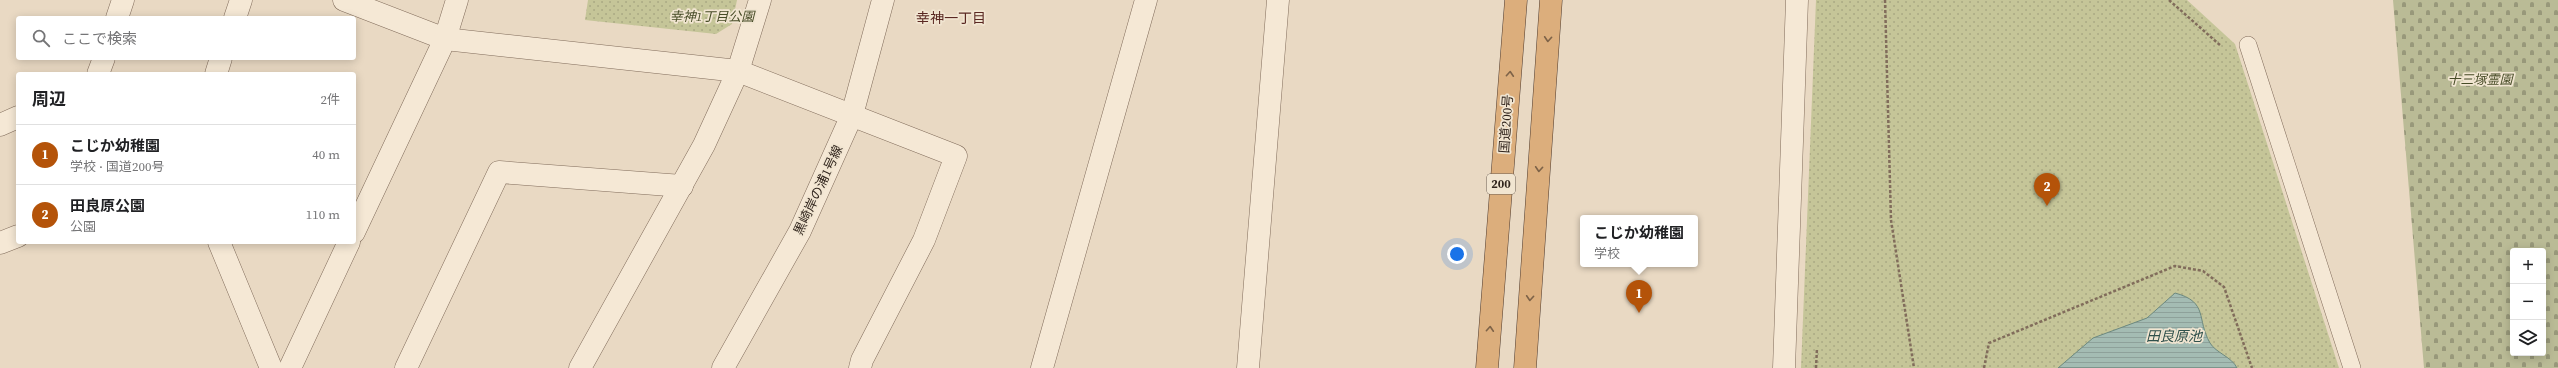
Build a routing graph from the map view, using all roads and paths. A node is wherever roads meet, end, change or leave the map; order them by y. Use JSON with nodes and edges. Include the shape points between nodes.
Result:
{"nodes":[{"id":1,"x":123,"y":0,"type":"edge"},
{"id":2,"x":241,"y":0,"type":"edge"},
{"id":3,"x":344,"y":0,"type":"edge"},
{"id":4,"x":457,"y":0,"type":"edge"},
{"id":5,"x":760,"y":0,"type":"edge"},
{"id":6,"x":883,"y":0,"type":"edge"},
{"id":7,"x":1146,"y":0,"type":"edge"},
{"id":8,"x":1278,"y":0,"type":"edge"},
{"id":9,"x":1516,"y":0,"type":"edge"},
{"id":10,"x":1551,"y":0,"type":"edge"},
{"id":11,"x":1797,"y":0,"type":"edge"},
{"id":12,"x":1885,"y":0,"type":"edge"},
{"id":13,"x":2169,"y":0,"type":"edge"},
{"id":14,"x":118,"y":16,"type":"edge"},
{"id":15,"x":236,"y":16,"type":"edge"},
{"id":16,"x":445,"y":39,"type":"junction"},
{"id":17,"x":2248,"y":45,"type":"dead end"},
{"id":18,"x":2226,"y":50,"type":"dead end"},
{"id":19,"x":103,"y":60,"type":"edge"},
{"id":20,"x":220,"y":60,"type":"edge"},
{"id":21,"x":738,"y":71,"type":"junction"},
{"id":22,"x":99,"y":72,"type":"edge"},
{"id":23,"x":217,"y":72,"type":"edge"},
{"id":24,"x":852,"y":115,"type":"junction"},
{"id":25,"x":16,"y":118,"type":"edge"},
{"id":26,"x":0,"y":125,"type":"edge"},
{"id":27,"x":682,"y":186,"type":"junction"},
{"id":28,"x":356,"y":228,"type":"edge"},
{"id":29,"x":16,"y":237,"type":"edge"},
{"id":30,"x":0,"y":243,"type":"edge"},
{"id":31,"x":220,"y":244,"type":"edge"},
{"id":32,"x":348,"y":244,"type":"edge"},
{"id":33,"x":271,"y":368,"type":"edge"},
{"id":34,"x":290,"y":368,"type":"edge"},
{"id":35,"x":406,"y":368,"type":"edge"},
{"id":36,"x":580,"y":368,"type":"edge"},
{"id":37,"x":724,"y":368,"type":"edge"},
{"id":38,"x":860,"y":368,"type":"edge"},
{"id":39,"x":1042,"y":368,"type":"edge"},
{"id":40,"x":1248,"y":368,"type":"edge"},
{"id":41,"x":1487,"y":368,"type":"edge"},
{"id":42,"x":1525,"y":368,"type":"edge"},
{"id":43,"x":1784,"y":368,"type":"edge"},
{"id":44,"x":1914,"y":368,"type":"edge"},
{"id":45,"x":1984,"y":368,"type":"edge"},
{"id":46,"x":2252,"y":368,"type":"edge"},
{"id":47,"x":2352,"y":368,"type":"edge"}],
"edges":[{"from":1,"to":14,"type":"street"},
{"from":2,"to":15,"type":"street"},
{"from":3,"to":16,"type":"street"},
{"from":4,"to":16,"type":"street"},
{"from":5,"to":21,"type":"street"},
{"from":6,"to":24,"type":"street","name":"黒崎岸の浦1号線"},
{"from":7,"to":39,"type":"street"},
{"from":8,"to":40,"type":"street"},
{"from":41,"to":9,"type":"highway","name":"国道200号","number":"200","one_way":true},
{"from":10,"to":42,"type":"highway","one_way":true},
{"from":11,"to":43,"type":"street"},
{"from":12,"to":44,"type":"path","via":[[1891,220]]},
{"from":13,"to":18,"type":"path"},
{"from":16,"to":21,"type":"street"},
{"from":16,"to":28,"type":"street"},
{"from":17,"to":47,"type":"lane"},
{"from":19,"to":22,"type":"street"},
{"from":20,"to":23,"type":"street"},
{"from":21,"to":24,"type":"street"},
{"from":21,"to":27,"type":"street"},
{"from":24,"to":37,"type":"street","name":"黒崎岸の浦1号線","via":[[800,231]]},
{"from":24,"to":38,"type":"street","via":[[956,156],[924,240]]},
{"from":25,"to":26,"type":"street"},
{"from":27,"to":35,"type":"street","via":[[499,172]]},
{"from":27,"to":36,"type":"street"},
{"from":29,"to":30,"type":"street"},
{"from":31,"to":33,"type":"street"},
{"from":32,"to":34,"type":"street"},
{"from":45,"to":46,"type":"path","via":[[1989,343],[2175,266],[2203,270],[2224,287]]}]}
